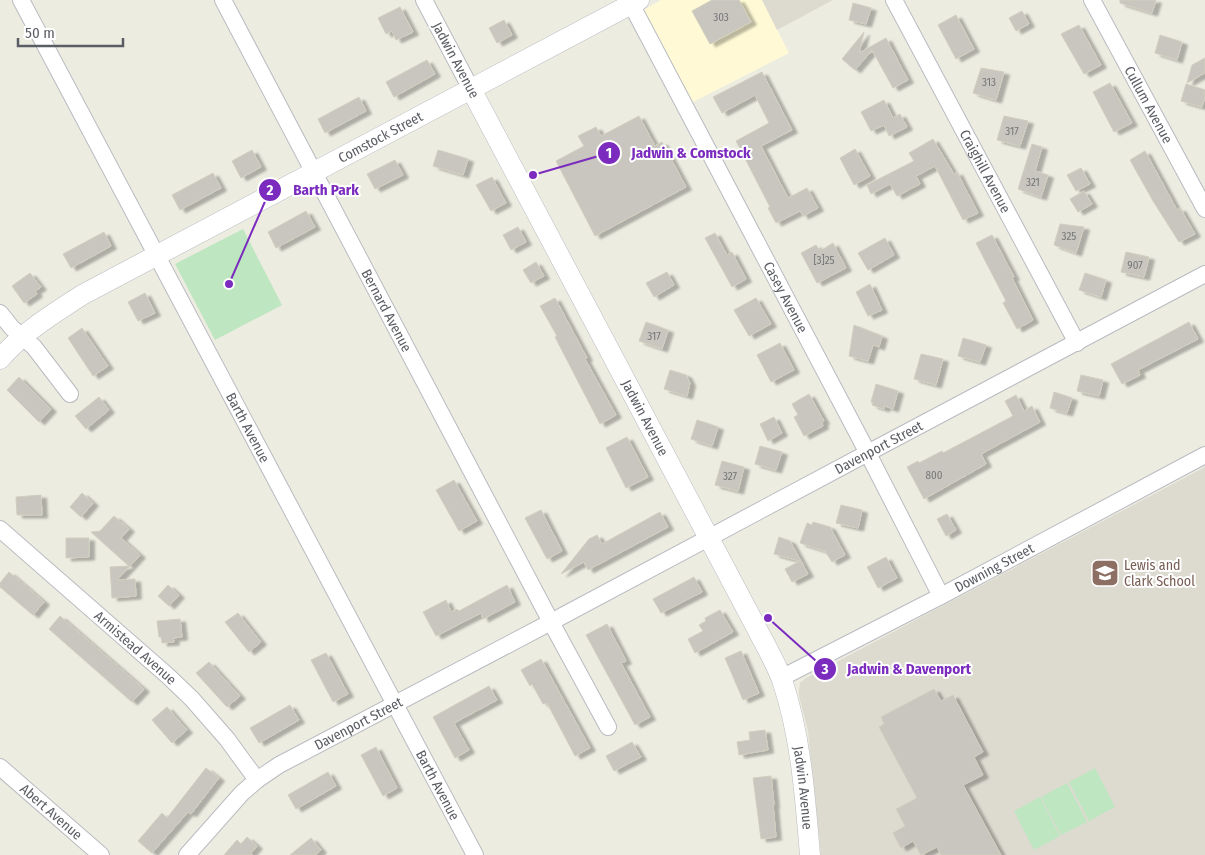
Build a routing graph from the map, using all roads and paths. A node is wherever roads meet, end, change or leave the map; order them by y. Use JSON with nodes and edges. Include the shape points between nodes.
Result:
{"nodes":[{"id":1,"x":21,"y":0,"type":"edge"},
{"id":2,"x":223,"y":0,"type":"edge"},
{"id":3,"x":424,"y":0,"type":"edge"},
{"id":4,"x":894,"y":0,"type":"edge"},
{"id":5,"x":1092,"y":0,"type":"edge"},
{"id":6,"x":633,"y":1,"type":"edge"},
{"id":7,"x":471,"y":89,"type":"junction"},
{"id":8,"x":314,"y":172,"type":"junction"},
{"id":9,"x":1205,"y":209,"type":"edge"},
{"id":10,"x":157,"y":256,"type":"junction"},
{"id":11,"x":1205,"y":274,"type":"edge"},
{"id":12,"x":0,"y":313,"type":"edge"},
{"id":13,"x":22,"y":337,"type":"junction"},
{"id":14,"x":1077,"y":343,"type":"junction"},
{"id":15,"x":0,"y":359,"type":"edge"},
{"id":16,"x":70,"y":394,"type":"dead end"},
{"id":17,"x":868,"y":453,"type":"junction"},
{"id":18,"x":1205,"y":455,"type":"edge"},
{"id":19,"x":0,"y":529,"type":"edge"},
{"id":20,"x":708,"y":538,"type":"junction"},
{"id":21,"x":941,"y":596,"type":"junction"},
{"id":22,"x":551,"y":622,"type":"junction"},
{"id":23,"x":781,"y":678,"type":"junction"},
{"id":24,"x":394,"y":704,"type":"junction"},
{"id":25,"x":608,"y":727,"type":"dead end"},
{"id":26,"x":0,"y":767,"type":"edge"},
{"id":27,"x":257,"y":780,"type":"junction"},
{"id":28,"x":101,"y":855,"type":"edge"},
{"id":29,"x":187,"y":855,"type":"edge"},
{"id":30,"x":475,"y":855,"type":"edge"},
{"id":31,"x":810,"y":855,"type":"edge"}],
"edges":[{"from":1,"to":10,"type":"street","name":"Barth Avenue"},
{"from":2,"to":8,"type":"street","name":"Bernard Avenue"},
{"from":3,"to":7,"type":"street","name":"Jadwin Avenue"},
{"from":4,"to":14,"type":"street","name":"Craighill Avenue"},
{"from":5,"to":9,"type":"street","name":"Cullum Avenue"},
{"from":6,"to":7,"type":"street","name":"Comstock Street"},
{"from":6,"to":17,"type":"street","name":"Casey Avenue"},
{"from":7,"to":8,"type":"street","name":"Comstock Street"},
{"from":7,"to":20,"type":"street","name":"Jadwin Avenue"},
{"from":8,"to":10,"type":"street","name":"Comstock Street"},
{"from":8,"to":22,"type":"street","name":"Bernard Avenue"},
{"from":10,"to":13,"type":"street","name":"Comstock Street","via":[[82,295]]},
{"from":10,"to":24,"type":"street","name":"Barth Avenue"},
{"from":11,"to":14,"type":"street","name":"Davenport Street"},
{"from":12,"to":13,"type":"street"},
{"from":13,"to":15,"type":"street","name":"Comstock Street"},
{"from":13,"to":16,"type":"street","via":[[34,347]]},
{"from":14,"to":17,"type":"street","name":"Davenport Street"},
{"from":17,"to":20,"type":"street","name":"Davenport Street"},
{"from":17,"to":21,"type":"street","name":"Casey Avenue"},
{"from":18,"to":21,"type":"street","name":"Downing Street"},
{"from":19,"to":27,"type":"street","name":"Armistead Avenue","via":[[186,693],[227,739]]},
{"from":20,"to":22,"type":"street","name":"Davenport Street"},
{"from":20,"to":23,"type":"street","name":"Jadwin Avenue"},
{"from":21,"to":23,"type":"street","name":"Downing Street"},
{"from":22,"to":24,"type":"street","name":"Davenport Street"},
{"from":22,"to":25,"type":"street"},
{"from":23,"to":31,"type":"street","name":"Jadwin Avenue","via":[[791,709],[803,778]]},
{"from":24,"to":27,"type":"street","name":"Davenport Street","via":[[278,765]]},
{"from":24,"to":30,"type":"street","name":"Barth Avenue"},
{"from":26,"to":28,"type":"street","name":"Abert Avenue"},
{"from":27,"to":29,"type":"street","name":"Davenport Street"}]}
